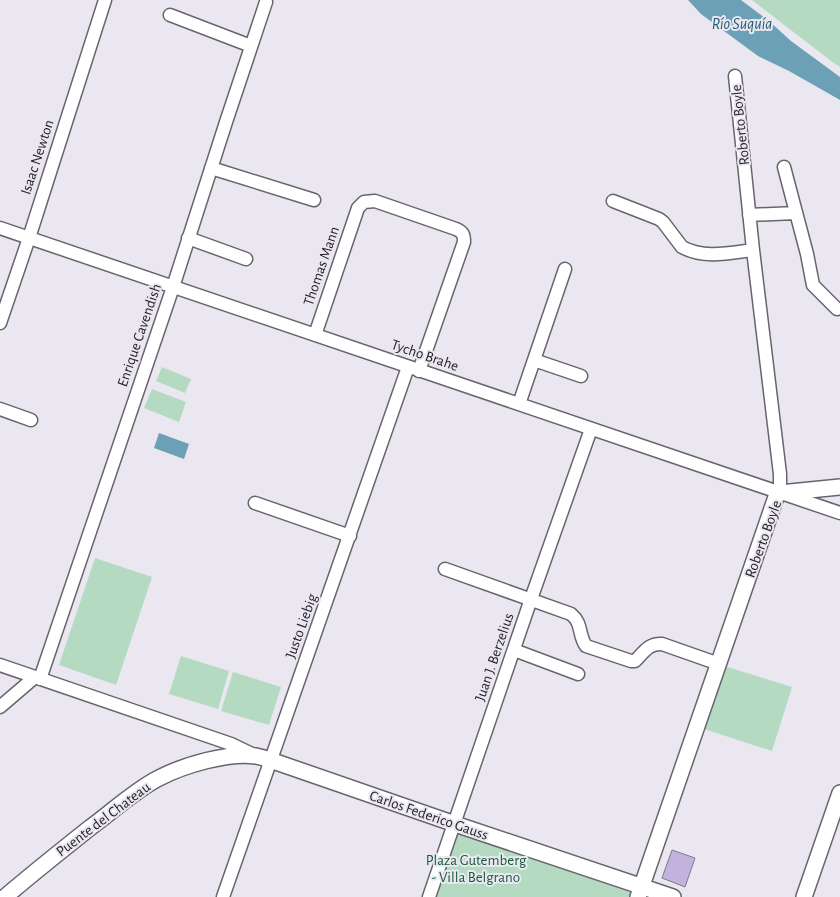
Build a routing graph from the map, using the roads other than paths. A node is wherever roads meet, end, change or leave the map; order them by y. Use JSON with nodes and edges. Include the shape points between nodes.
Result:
{"nodes":[{"id":1,"x":105,"y":0,"type":"edge"},
{"id":2,"x":266,"y":2,"type":"dead end"},
{"id":3,"x":170,"y":15,"type":"dead end"},
{"id":4,"x":251,"y":46,"type":"junction"},
{"id":5,"x":735,"y":76,"type":"dead end"},
{"id":6,"x":784,"y":167,"type":"dead end"},
{"id":7,"x":211,"y":168,"type":"junction"},
{"id":8,"x":314,"y":200,"type":"dead end"},
{"id":9,"x":613,"y":201,"type":"dead end"},
{"id":10,"x":796,"y":213,"type":"junction"},
{"id":11,"x":749,"y":214,"type":"junction"},
{"id":12,"x":0,"y":228,"type":"edge"},
{"id":13,"x":28,"y":238,"type":"junction"},
{"id":14,"x":188,"y":238,"type":"junction"},
{"id":15,"x":464,"y":242,"type":"joint"},
{"id":16,"x":753,"y":250,"type":"junction"},
{"id":17,"x":246,"y":259,"type":"dead end"},
{"id":18,"x":565,"y":269,"type":"dead end"},
{"id":19,"x":173,"y":287,"type":"junction"},
{"id":20,"x":837,"y":309,"type":"dead end"},
{"id":21,"x":0,"y":323,"type":"edge"},
{"id":22,"x":315,"y":335,"type":"junction"},
{"id":23,"x":534,"y":360,"type":"junction"},
{"id":24,"x":414,"y":369,"type":"junction"},
{"id":25,"x":581,"y":376,"type":"dead end"},
{"id":26,"x":519,"y":404,"type":"junction"},
{"id":27,"x":0,"y":409,"type":"edge"},
{"id":28,"x":31,"y":420,"type":"dead end"},
{"id":29,"x":591,"y":428,"type":"junction"},
{"id":30,"x":840,"y":487,"type":"edge"},
{"id":31,"x":780,"y":493,"type":"junction"},
{"id":32,"x":256,"y":503,"type":"dead end"},
{"id":33,"x":840,"y":514,"type":"edge"},
{"id":34,"x":350,"y":536,"type":"junction"},
{"id":35,"x":445,"y":569,"type":"dead end"},
{"id":36,"x":531,"y":599,"type":"junction"},
{"id":37,"x":514,"y":650,"type":"junction"},
{"id":38,"x":719,"y":664,"type":"junction"},
{"id":39,"x":0,"y":665,"type":"edge"},
{"id":40,"x":578,"y":674,"type":"dead end"},
{"id":41,"x":37,"y":678,"type":"junction"},
{"id":42,"x":0,"y":707,"type":"edge"},
{"id":43,"x":216,"y":739,"type":"junction"},
{"id":44,"x":223,"y":758,"type":"junction"},
{"id":45,"x":265,"y":758,"type":"junction"},
{"id":46,"x":840,"y":793,"type":"edge"},
{"id":47,"x":454,"y":824,"type":"junction"},
{"id":48,"x":640,"y":892,"type":"edge"},
{"id":49,"x":5,"y":897,"type":"edge"},
{"id":50,"x":223,"y":897,"type":"edge"},
{"id":51,"x":430,"y":897,"type":"edge"},
{"id":52,"x":673,"y":897,"type":"edge"},
{"id":53,"x":804,"y":897,"type":"edge"}],
"edges":[{"from":1,"to":13,"type":"street","name":"Isaac Newton"},
{"from":2,"to":4,"type":"street","name":"Enrique Cavendish"},
{"from":3,"to":4,"type":"street"},
{"from":4,"to":7,"type":"street","name":"Enrique Cavendish"},
{"from":5,"to":11,"type":"street","name":"Roberto Boyle"},
{"from":6,"to":10,"type":"street"},
{"from":7,"to":8,"type":"street"},
{"from":7,"to":14,"type":"street","name":"Enrique Cavendish"},
{"from":9,"to":16,"type":"street","via":[[659,218],[686,250],[710,255]]},
{"from":10,"to":11,"type":"street"},
{"from":10,"to":20,"type":"street","via":[[813,285]]},
{"from":11,"to":16,"type":"street","name":"Roberto Boyle"},
{"from":12,"to":13,"type":"street","name":"Tycho Brahe"},
{"from":13,"to":19,"type":"street","name":"Tycho Brahe"},
{"from":13,"to":21,"type":"street","name":"Isaac Newton"},
{"from":14,"to":17,"type":"street"},
{"from":14,"to":19,"type":"street","name":"Enrique Cavendish"},
{"from":15,"to":22,"type":"street","name":"Thomas Mann","via":[[462,231],[456,228],[375,201],[364,202],[358,208]]},
{"from":15,"to":24,"type":"street","name":"Justo Liebig"},
{"from":16,"to":31,"type":"street","name":"Roberto Boyle"},
{"from":18,"to":23,"type":"street"},
{"from":19,"to":22,"type":"street","name":"Tycho Brahe"},
{"from":19,"to":41,"type":"street","name":"Enrique Cavendish"},
{"from":22,"to":24,"type":"street","name":"Tycho Brahe"},
{"from":23,"to":25,"type":"street"},
{"from":23,"to":26,"type":"street"},
{"from":24,"to":26,"type":"street","name":"Tycho Brahe"},
{"from":24,"to":34,"type":"street","name":"Justo Liebig"},
{"from":26,"to":29,"type":"street","name":"Tycho Brahe"},
{"from":27,"to":28,"type":"street"},
{"from":29,"to":31,"type":"street","name":"Tycho Brahe"},
{"from":29,"to":36,"type":"street","name":"Juan J. Berzelius"},
{"from":30,"to":31,"type":"main road"},
{"from":31,"to":33,"type":"street","name":"Tycho Brahe"},
{"from":31,"to":38,"type":"main road","name":"Roberto Boyle","via":[[773,505]]},
{"from":32,"to":34,"type":"street"},
{"from":34,"to":45,"type":"street","name":"Justo Liebig"},
{"from":35,"to":36,"type":"street"},
{"from":36,"to":37,"type":"street","name":"Juan J. Berzelius"},
{"from":36,"to":38,"type":"street","via":[[577,619],[586,646],[635,661],[656,643]]},
{"from":37,"to":40,"type":"street"},
{"from":37,"to":47,"type":"street","name":"Juan J. Berzelius"},
{"from":38,"to":48,"type":"main road","name":"Roberto Boyle"},
{"from":39,"to":41,"type":"street","name":"Carlos Federico Gauss"},
{"from":41,"to":42,"type":"street"},
{"from":41,"to":43,"type":"street","name":"Carlos Federico Gauss"},
{"from":43,"to":44,"type":"street","via":[[225,746]]},
{"from":43,"to":45,"type":"street","name":"Carlos Federico Gauss"},
{"from":44,"to":45,"type":"main road","name":"Puente del Chateau"},
{"from":44,"to":49,"type":"main road","name":"Puente del Chateau","via":[[185,767],[158,778]]},
{"from":45,"to":47,"type":"main road","name":"Carlos Federico Gauss"},
{"from":45,"to":50,"type":"street","name":"Justo Liebig","via":[[237,861]]},
{"from":46,"to":53,"type":"main road"},
{"from":47,"to":48,"type":"main road","name":"Carlos Federico Gauss"},
{"from":47,"to":51,"type":"street","name":"Juan J. Berzelius"},
{"from":48,"to":52,"type":"main road","name":"Carlos Federico Gauss"}]}
